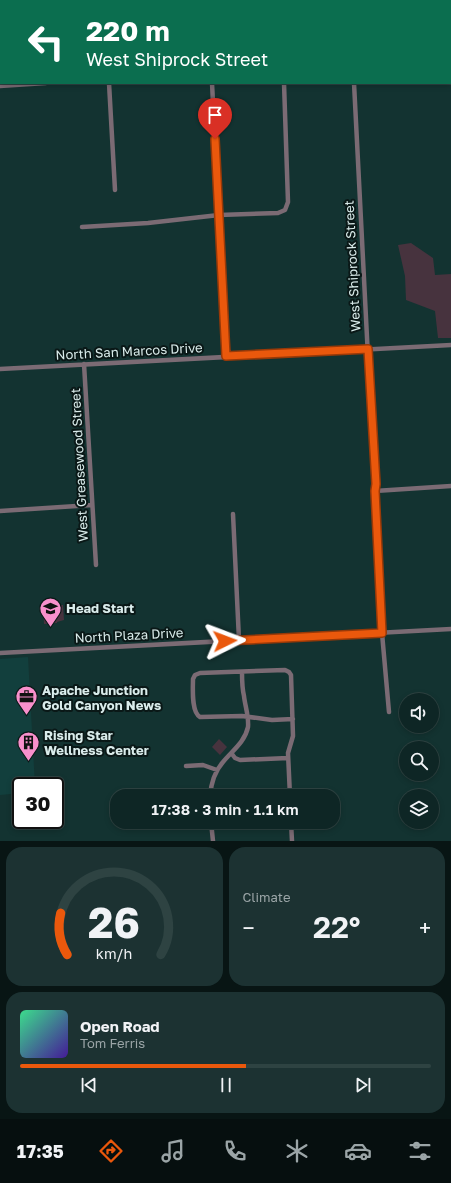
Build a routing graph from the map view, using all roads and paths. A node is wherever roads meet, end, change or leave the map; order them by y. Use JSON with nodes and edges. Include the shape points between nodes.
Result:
{"nodes":[{"id":1,"x":31,"y":84,"type":"edge"},
{"id":2,"x":109,"y":84,"type":"edge"},
{"id":3,"x":212,"y":84,"type":"edge"},
{"id":4,"x":284,"y":84,"type":"edge"},
{"id":5,"x":354,"y":84,"type":"edge"},
{"id":6,"x":0,"y":86,"type":"edge"},
{"id":7,"x":115,"y":190,"type":"dead end"},
{"id":8,"x":219,"y":215,"type":"junction"},
{"id":9,"x":82,"y":227,"type":"dead end"},
{"id":10,"x":451,"y":345,"type":"edge"},
{"id":11,"x":368,"y":349,"type":"junction"},
{"id":12,"x":226,"y":356,"type":"junction"},
{"id":13,"x":84,"y":364,"type":"junction"},
{"id":14,"x":0,"y":369,"type":"edge"},
{"id":15,"x":451,"y":486,"type":"edge"},
{"id":16,"x":375,"y":491,"type":"junction"},
{"id":17,"x":92,"y":505,"type":"junction"},
{"id":18,"x":0,"y":511,"type":"edge"},
{"id":19,"x":233,"y":514,"type":"dead end"},
{"id":20,"x":96,"y":565,"type":"dead end"},
{"id":21,"x":451,"y":629,"type":"edge"},
{"id":22,"x":382,"y":633,"type":"junction"},
{"id":23,"x":238,"y":640,"type":"junction"},
{"id":24,"x":0,"y":653,"type":"edge"},
{"id":25,"x":242,"y":672,"type":"junction"},
{"id":26,"x":389,"y":712,"type":"dead end"},
{"id":27,"x":248,"y":716,"type":"junction"},
{"id":28,"x":293,"y":719,"type":"junction"},
{"id":29,"x":232,"y":754,"type":"junction"},
{"id":30,"x":288,"y":758,"type":"junction"},
{"id":31,"x":186,"y":766,"type":"dead end"},
{"id":32,"x":217,"y":770,"type":"junction"},
{"id":33,"x":211,"y":789,"type":"edge"},
{"id":34,"x":290,"y":789,"type":"edge"},
{"id":35,"x":212,"y":829,"type":"edge"},
{"id":36,"x":291,"y":829,"type":"edge"},
{"id":37,"x":212,"y":841,"type":"edge"},
{"id":38,"x":292,"y":841,"type":"edge"}],
"edges":[{"from":1,"to":6,"type":"street"},
{"from":2,"to":7,"type":"street"},
{"from":3,"to":8,"type":"street"},
{"from":4,"to":8,"type":"street","via":[[288,202],[285,210],[278,213]]},
{"from":5,"to":11,"type":"street","name":"West Shiprock Street"},
{"from":8,"to":9,"type":"street"},
{"from":8,"to":12,"type":"street"},
{"from":10,"to":11,"type":"street","name":"North San Marcos Drive"},
{"from":11,"to":12,"type":"street","name":"North San Marcos Drive"},
{"from":11,"to":16,"type":"street","name":"West Shiprock Street"},
{"from":12,"to":13,"type":"street","name":"North San Marcos Drive"},
{"from":13,"to":14,"type":"street","name":"North San Marcos Drive"},
{"from":13,"to":17,"type":"street","name":"West Greasewood Street"},
{"from":15,"to":16,"type":"street"},
{"from":16,"to":22,"type":"street","name":"West Shiprock Street"},
{"from":17,"to":18,"type":"street"},
{"from":17,"to":20,"type":"street","name":"West Greasewood Street"},
{"from":19,"to":23,"type":"street"},
{"from":21,"to":22,"type":"street","name":"North Plaza Drive"},
{"from":22,"to":23,"type":"street","name":"North Plaza Drive"},
{"from":22,"to":26,"type":"street","name":"West Shiprock Street"},
{"from":23,"to":24,"type":"street","name":"North Plaza Drive"},
{"from":25,"to":27,"type":"street","via":[[243,696]]},
{"from":25,"to":27,"type":"street","via":[[195,675],[195,711],[197,716],[203,717]]},
{"from":25,"to":28,"type":"street","via":[[289,672]]},
{"from":27,"to":28,"type":"street","via":[[272,720]]},
{"from":27,"to":29,"type":"street","via":[[248,727]]},
{"from":28,"to":30,"type":"street","via":[[294,736]]},
{"from":29,"to":30,"type":"street","via":[[240,760]]},
{"from":29,"to":32,"type":"street"},
{"from":30,"to":34,"type":"street"},
{"from":31,"to":32,"type":"street","via":[[203,765]]},
{"from":32,"to":33,"type":"street"},
{"from":35,"to":37,"type":"street"},
{"from":36,"to":38,"type":"street"}]}
